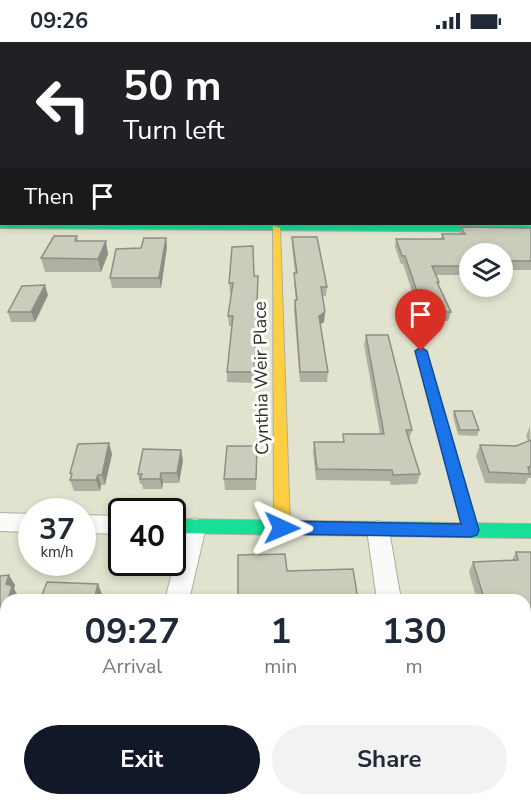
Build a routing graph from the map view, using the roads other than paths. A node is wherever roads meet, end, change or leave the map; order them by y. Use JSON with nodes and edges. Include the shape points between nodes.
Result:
{"nodes":[{"id":1,"x":87,"y":225,"type":"edge"},
{"id":2,"x":306,"y":226,"type":"edge"},
{"id":3,"x":393,"y":227,"type":"edge"},
{"id":4,"x":423,"y":227,"type":"edge"},
{"id":5,"x":276,"y":228,"type":"junction"},
{"id":6,"x":531,"y":230,"type":"edge"},
{"id":7,"x":421,"y":351,"type":"dead end"},
{"id":8,"x":0,"y":522,"type":"edge"},
{"id":9,"x":18,"y":523,"type":"edge"},
{"id":10,"x":186,"y":526,"type":"edge"},
{"id":11,"x":282,"y":528,"type":"junction"},
{"id":12,"x":378,"y":530,"type":"junction"},
{"id":13,"x":471,"y":530,"type":"junction"},
{"id":14,"x":531,"y":531,"type":"edge"},
{"id":15,"x":179,"y":576,"type":"edge"},
{"id":16,"x":178,"y":594,"type":"edge"},
{"id":17,"x":388,"y":594,"type":"edge"}],
"edges":[{"from":1,"to":5,"type":"street"},
{"from":2,"to":3,"type":"street"},
{"from":2,"to":5,"type":"street"},
{"from":3,"to":4,"type":"street"},
{"from":4,"to":6,"type":"street"},
{"from":5,"to":11,"type":"street","name":"Cynthia Weir Place"},
{"from":7,"to":13,"type":"lane"},
{"from":8,"to":9,"type":"street"},
{"from":10,"to":11,"type":"street"},
{"from":11,"to":12,"type":"street"},
{"from":12,"to":13,"type":"street"},
{"from":12,"to":17,"type":"street"},
{"from":13,"to":14,"type":"street"},
{"from":15,"to":16,"type":"street"}]}
